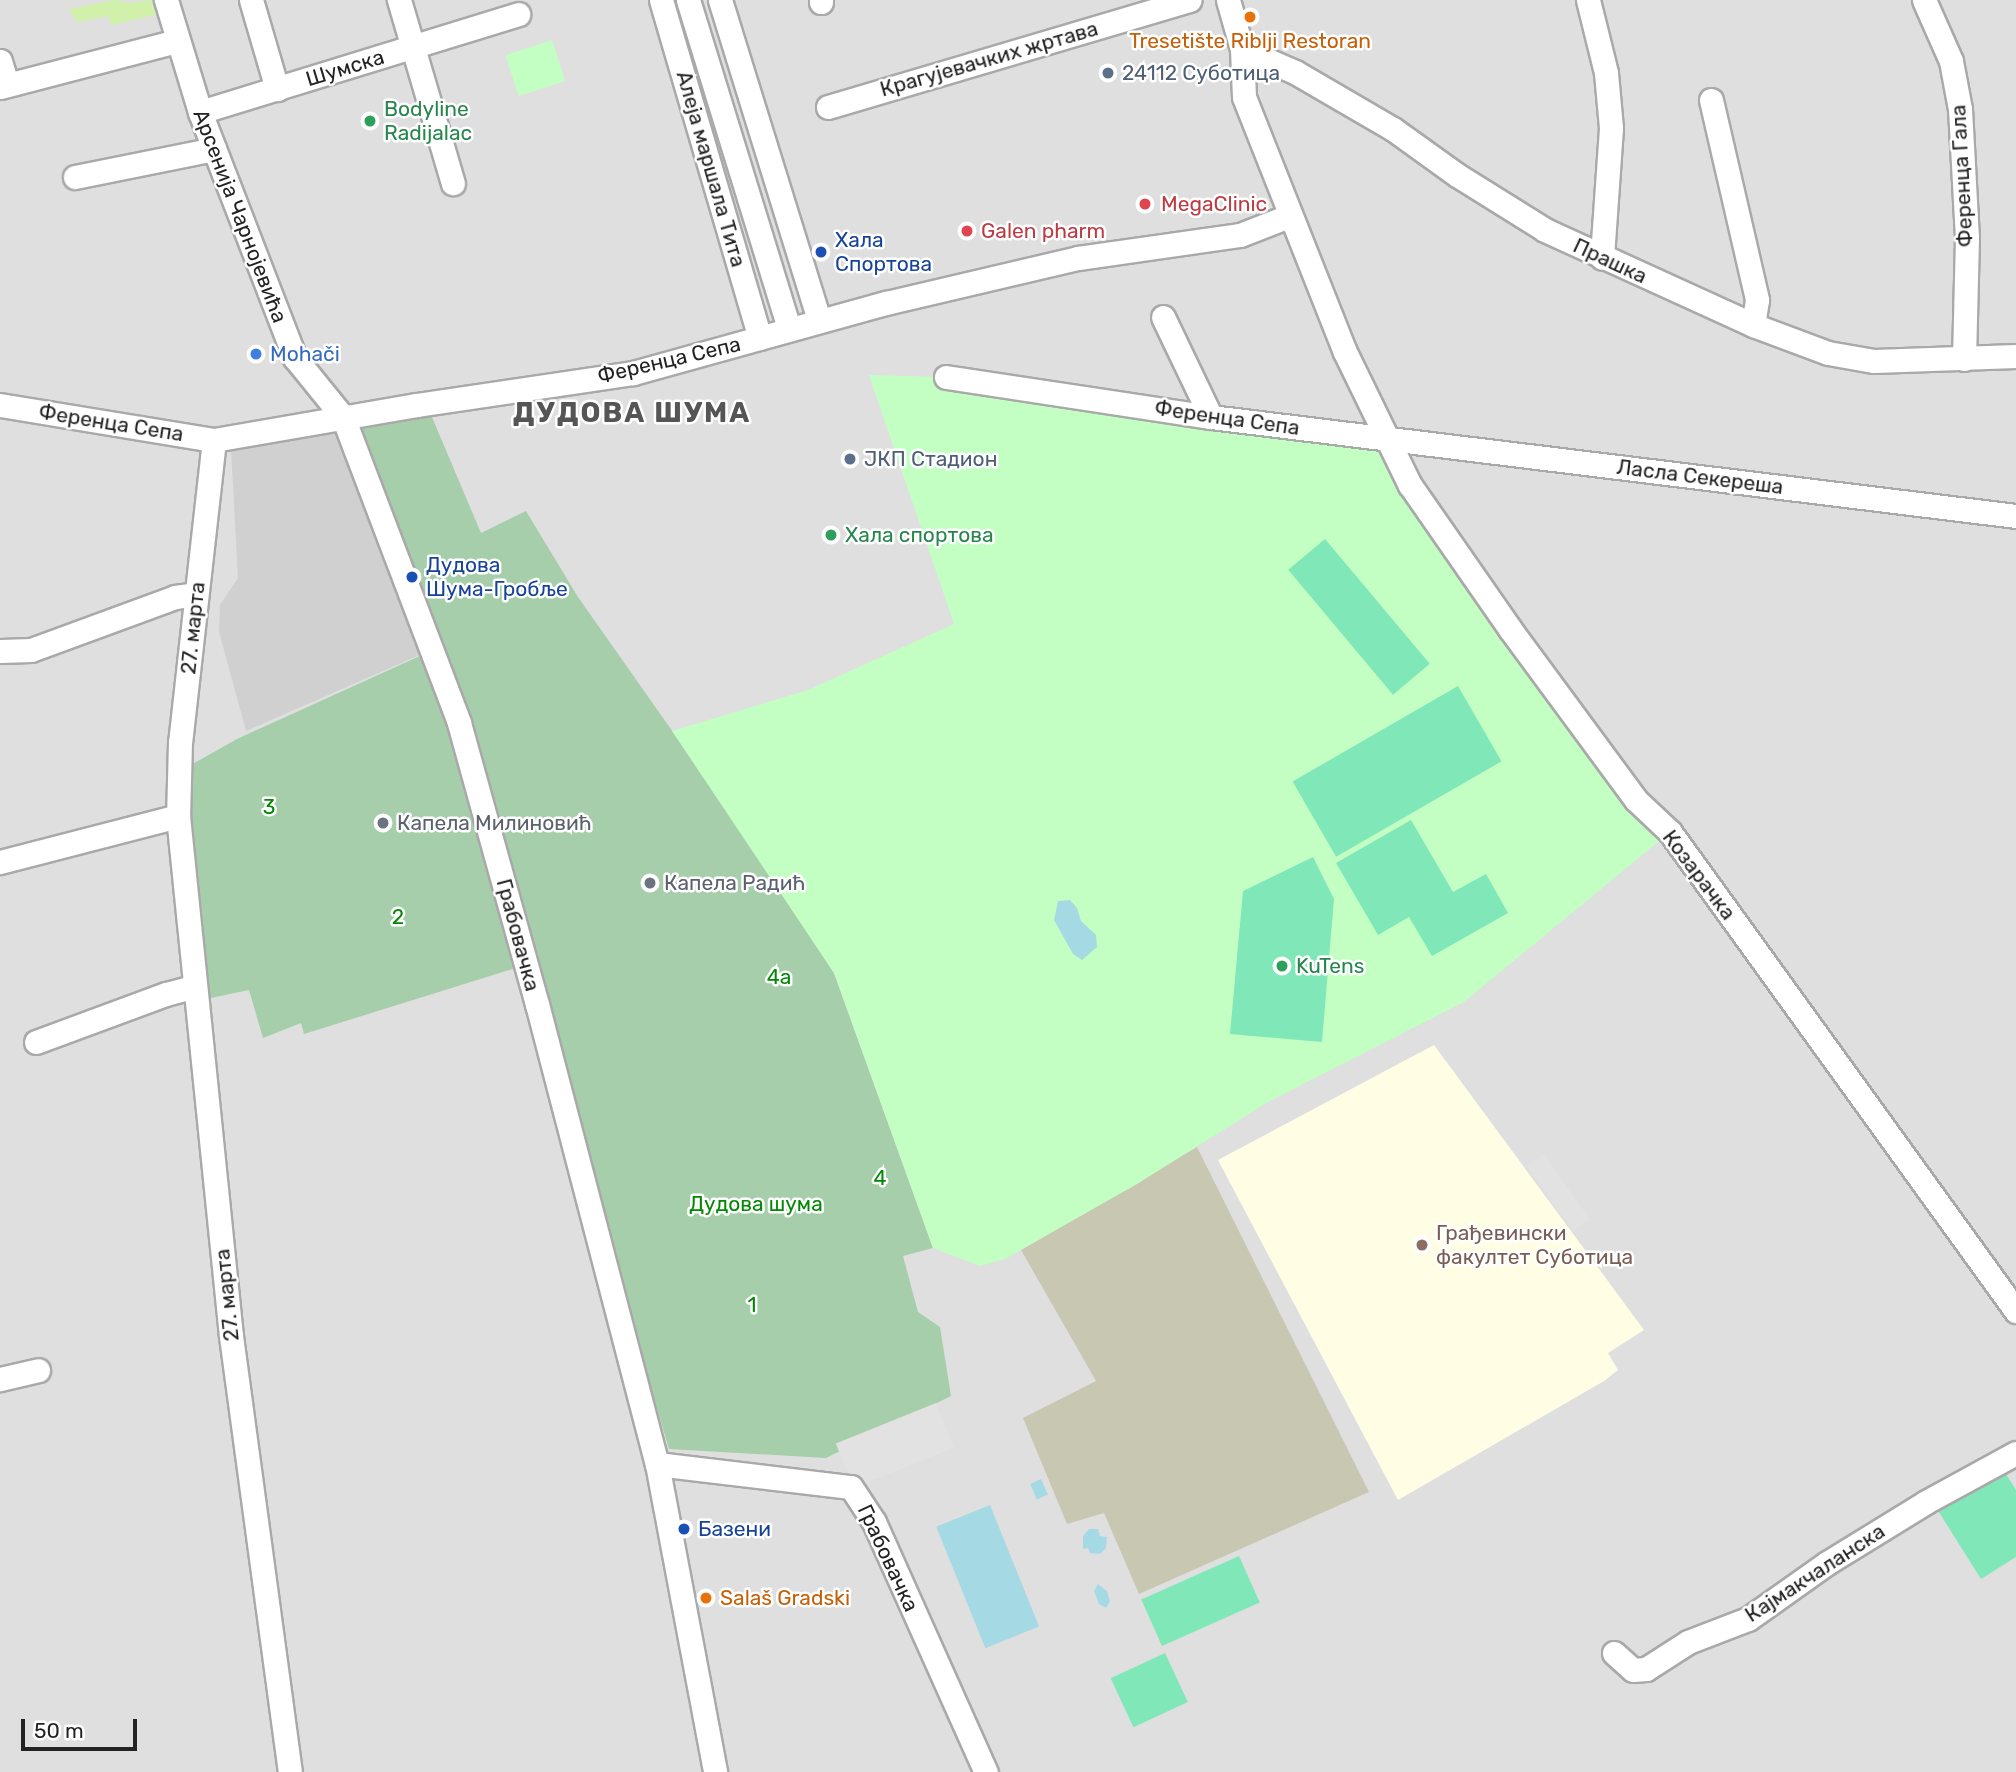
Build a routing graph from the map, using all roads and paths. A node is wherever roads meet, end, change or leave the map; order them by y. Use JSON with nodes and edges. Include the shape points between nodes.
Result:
{"nodes":[{"id":1,"x":166,"y":0,"type":"edge"},
{"id":2,"x":251,"y":0,"type":"edge"},
{"id":3,"x":399,"y":0,"type":"edge"},
{"id":4,"x":661,"y":0,"type":"edge"},
{"id":5,"x":688,"y":0,"type":"edge"},
{"id":6,"x":720,"y":0,"type":"edge"},
{"id":7,"x":1190,"y":0,"type":"edge"},
{"id":8,"x":1228,"y":0,"type":"edge"},
{"id":9,"x":1588,"y":0,"type":"edge"},
{"id":10,"x":1924,"y":0,"type":"edge"},
{"id":11,"x":519,"y":15,"type":"dead end"},
{"id":12,"x":177,"y":41,"type":"junction"},
{"id":13,"x":413,"y":47,"type":"junction"},
{"id":14,"x":1242,"y":48,"type":"junction"},
{"id":15,"x":0,"y":61,"type":"edge"},
{"id":16,"x":4,"y":86,"type":"edge"},
{"id":17,"x":276,"y":89,"type":"junction"},
{"id":18,"x":1711,"y":100,"type":"dead end"},
{"id":19,"x":828,"y":107,"type":"dead end"},
{"id":20,"x":200,"y":112,"type":"junction"},
{"id":21,"x":215,"y":149,"type":"junction"},
{"id":22,"x":75,"y":177,"type":"dead end"},
{"id":23,"x":453,"y":183,"type":"dead end"},
{"id":24,"x":1289,"y":216,"type":"junction"},
{"id":25,"x":1602,"y":258,"type":"junction"},
{"id":26,"x":1163,"y":317,"type":"dead end"},
{"id":27,"x":819,"y":319,"type":"junction"},
{"id":28,"x":1752,"y":325,"type":"junction"},
{"id":29,"x":789,"y":329,"type":"junction"},
{"id":30,"x":760,"y":338,"type":"junction"},
{"id":31,"x":2016,"y":356,"type":"edge"},
{"id":32,"x":1964,"y":359,"type":"junction"},
{"id":33,"x":946,"y":377,"type":"dead end"},
{"id":34,"x":0,"y":405,"type":"edge"},
{"id":35,"x":343,"y":417,"type":"junction"},
{"id":36,"x":1211,"y":417,"type":"junction"},
{"id":37,"x":1385,"y":438,"type":"junction"},
{"id":38,"x":214,"y":440,"type":"junction"},
{"id":39,"x":2016,"y":516,"type":"edge"},
{"id":40,"x":196,"y":594,"type":"junction"},
{"id":41,"x":0,"y":650,"type":"edge"},
{"id":42,"x":178,"y":816,"type":"junction"},
{"id":43,"x":0,"y":862,"type":"edge"},
{"id":44,"x":195,"y":986,"type":"junction"},
{"id":45,"x":36,"y":1042,"type":"dead end"},
{"id":46,"x":2016,"y":1311,"type":"edge"},
{"id":47,"x":38,"y":1370,"type":"dead end"},
{"id":48,"x":0,"y":1379,"type":"edge"},
{"id":49,"x":2016,"y":1452,"type":"edge"},
{"id":50,"x":657,"y":1464,"type":"junction"},
{"id":51,"x":1614,"y":1653,"type":"dead end"},
{"id":52,"x":290,"y":1772,"type":"edge"},
{"id":53,"x":715,"y":1772,"type":"edge"},
{"id":54,"x":986,"y":1772,"type":"edge"}],
"edges":[{"from":1,"to":12,"type":"street","name":"Арсенија Чарнојевића"},
{"from":2,"to":17,"type":"street","name":"Шумска"},
{"from":3,"to":13,"type":"street","name":"Шумска"},
{"from":4,"to":30,"type":"street","name":"Алеја маршала Тита"},
{"from":5,"to":29,"type":"street","name":"Алеја маршала Тита"},
{"from":6,"to":27,"type":"street"},
{"from":7,"to":19,"type":"street","name":"Крагујевачких жртава"},
{"from":8,"to":14,"type":"street","name":"Козарачка"},
{"from":9,"to":25,"type":"street","via":[[1606,74],[1611,128]]},
{"from":10,"to":32,"type":"street","name":"Ференца Гала","via":[[1951,61],[1960,108],[1967,237]]},
{"from":11,"to":13,"type":"street","name":"Шумска"},
{"from":12,"to":16,"type":"street"},
{"from":12,"to":20,"type":"street","name":"Арсенија Чарнојевића"},
{"from":13,"to":17,"type":"street","name":"Шумска"},
{"from":13,"to":23,"type":"street","name":"Шумска"},
{"from":14,"to":24,"type":"street","name":"Козарачка","via":[[1244,97]]},
{"from":14,"to":25,"type":"street","name":"Прашка","via":[[1295,72],[1393,129],[1545,230]]},
{"from":15,"to":16,"type":"street"},
{"from":17,"to":20,"type":"street","name":"Шумска"},
{"from":18,"to":28,"type":"street","via":[[1757,300]]},
{"from":20,"to":21,"type":"street","name":"Арсенија Чарнојевића"},
{"from":21,"to":22,"type":"street"},
{"from":21,"to":35,"type":"street","name":"Арсенија Чарнојевића","via":[[295,358]]},
{"from":24,"to":27,"type":"street","name":"Ференца Сепа","via":[[1240,235],[1078,258]]},
{"from":24,"to":37,"type":"street","name":"Козарачка"},
{"from":25,"to":28,"type":"street","name":"Прашка"},
{"from":26,"to":36,"type":"street"},
{"from":27,"to":29,"type":"street","name":"Ференца Сепа"},
{"from":28,"to":32,"type":"street","name":"Прашка","via":[[1828,353],[1874,361]]},
{"from":29,"to":30,"type":"street","name":"Ференца Сепа"},
{"from":30,"to":35,"type":"street","name":"Ференца Сепа","via":[[633,373]]},
{"from":31,"to":32,"type":"street","name":"Прашка"},
{"from":33,"to":36,"type":"street","name":"Ференца Сепа"},
{"from":34,"to":38,"type":"street","name":"Ференца Сепа"},
{"from":35,"to":38,"type":"street","name":"Ференца Сепа"},
{"from":35,"to":50,"type":"street","name":"Грабовачка","via":[[459,723]]},
{"from":36,"to":37,"type":"street","name":"Ференца Сепа"},
{"from":37,"to":39,"type":"street","name":"Ласла Секереша"},
{"from":37,"to":46,"type":"street","name":"Козарачка","via":[[1410,485],[1510,629],[1636,800],[1670,832]]},
{"from":38,"to":40,"type":"street","name":"27. марта"},
{"from":40,"to":41,"type":"street","via":[[175,597],[31,650]]},
{"from":40,"to":42,"type":"street","name":"27. марта","via":[[180,742]]},
{"from":42,"to":43,"type":"street"},
{"from":42,"to":44,"type":"street","name":"27. марта"},
{"from":44,"to":45,"type":"street"},
{"from":44,"to":52,"type":"street","name":"27. марта","via":[[231,1336]]},
{"from":47,"to":48,"type":"street"},
{"from":49,"to":51,"type":"street","name":"Кајмакчаланска","via":[[1827,1563],[1748,1619],[1688,1642],[1646,1669],[1633,1670]]},
{"from":50,"to":53,"type":"street","name":"Грабовачка"},
{"from":50,"to":54,"type":"street","name":"Грабовачка","via":[[851,1486],[874,1522]]}]}
